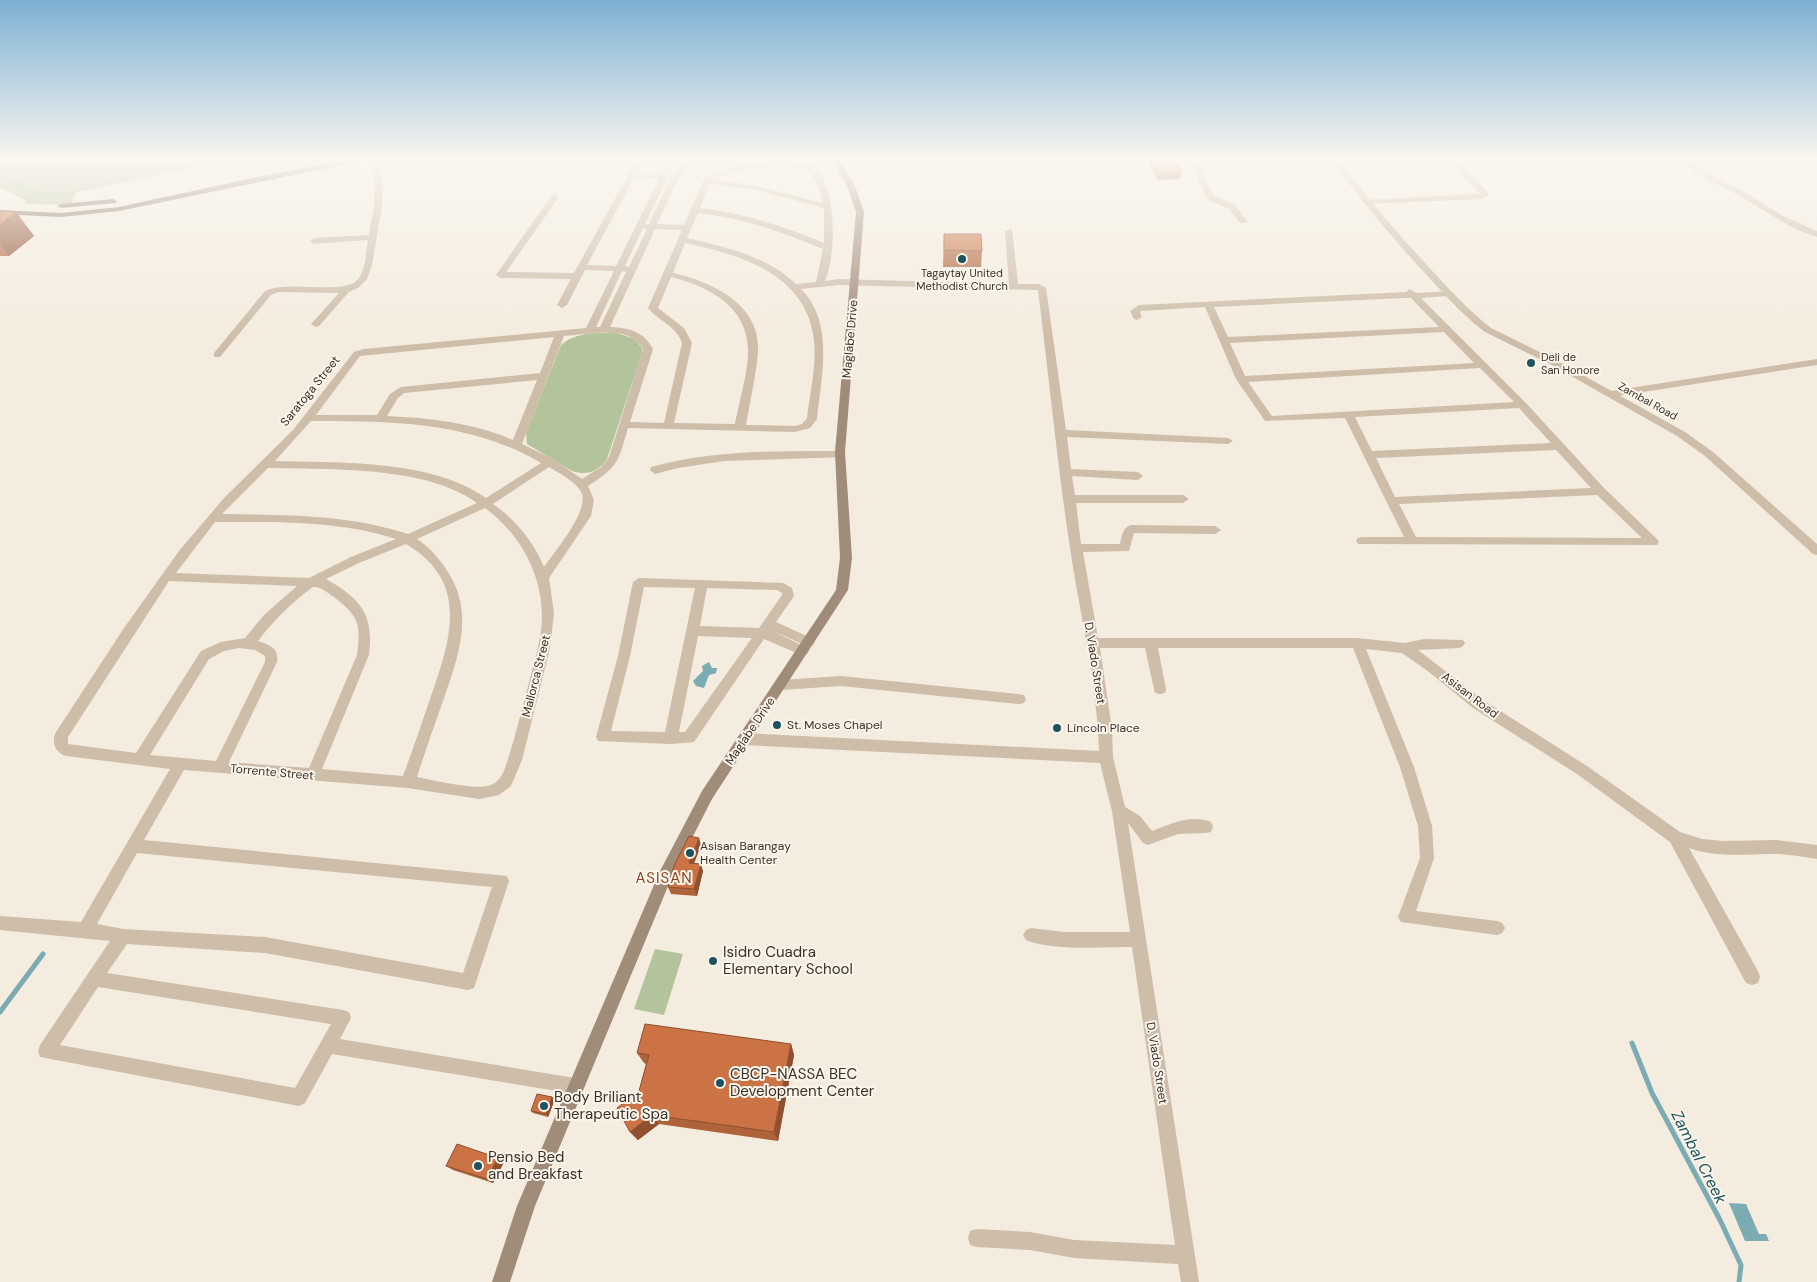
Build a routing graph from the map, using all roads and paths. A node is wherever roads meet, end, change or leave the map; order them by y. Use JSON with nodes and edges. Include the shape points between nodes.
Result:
{"nodes":[{"id":1,"x":376,"y":219,"type":"edge"},
{"id":2,"x":540,"y":219,"type":"edge"},
{"id":3,"x":608,"y":219,"type":"edge"},
{"id":4,"x":644,"y":219,"type":"edge"},
{"id":5,"x":655,"y":219,"type":"edge"},
{"id":6,"x":692,"y":219,"type":"edge"},
{"id":7,"x":748,"y":219,"type":"edge"},
{"id":8,"x":828,"y":219,"type":"edge"},
{"id":9,"x":859,"y":219,"type":"edge"},
{"id":10,"x":1381,"y":219,"type":"edge"},
{"id":11,"x":1782,"y":219,"type":"edge"},
{"id":12,"x":641,"y":226,"type":"junction"},
{"id":13,"x":652,"y":226,"type":"junction"},
{"id":14,"x":688,"y":228,"type":"junction"},
{"id":15,"x":1009,"y":231,"type":"dead end"},
{"id":16,"x":1817,"y":234,"type":"edge"},
{"id":17,"x":373,"y":237,"type":"junction"},
{"id":18,"x":683,"y":240,"type":"junction"},
{"id":19,"x":314,"y":241,"type":"dead end"},
{"id":20,"x":827,"y":248,"type":"junction"},
{"id":21,"x":582,"y":267,"type":"junction"},
{"id":22,"x":621,"y":269,"type":"junction"},
{"id":23,"x":632,"y":269,"type":"junction"},
{"id":24,"x":667,"y":274,"type":"junction"},
{"id":25,"x":577,"y":276,"type":"junction"},
{"id":26,"x":821,"y":280,"type":"junction"},
{"id":27,"x":855,"y":280,"type":"junction"},
{"id":28,"x":795,"y":287,"type":"junction"},
{"id":29,"x":1014,"y":287,"type":"junction"},
{"id":30,"x":346,"y":290,"type":"junction"},
{"id":31,"x":1445,"y":290,"type":"junction"},
{"id":32,"x":1410,"y":295,"type":"junction"},
{"id":33,"x":562,"y":305,"type":"dead end"},
{"id":34,"x":1210,"y":305,"type":"junction"},
{"id":35,"x":654,"y":310,"type":"junction"},
{"id":36,"x":643,"y":314,"type":"dead end"},
{"id":37,"x":1136,"y":317,"type":"dead end"},
{"id":38,"x":316,"y":324,"type":"dead end"},
{"id":39,"x":604,"y":329,"type":"junction"},
{"id":40,"x":1448,"y":329,"type":"junction"},
{"id":41,"x":589,"y":331,"type":"junction"},
{"id":42,"x":560,"y":334,"type":"junction"},
{"id":43,"x":1224,"y":340,"type":"junction"},
{"id":44,"x":217,"y":355,"type":"dead end"},
{"id":45,"x":1817,"y":362,"type":"edge"},
{"id":46,"x":1483,"y":365,"type":"junction"},
{"id":47,"x":544,"y":376,"type":"junction"},
{"id":48,"x":1241,"y":378,"type":"junction"},
{"id":49,"x":1611,"y":394,"type":"junction"},
{"id":50,"x":1522,"y":405,"type":"junction"},
{"id":51,"x":1348,"y":414,"type":"junction"},
{"id":52,"x":309,"y":418,"type":"junction"},
{"id":53,"x":381,"y":418,"type":"junction"},
{"id":54,"x":624,"y":425,"type":"junction"},
{"id":55,"x":668,"y":426,"type":"junction"},
{"id":56,"x":740,"y":428,"type":"junction"},
{"id":57,"x":1060,"y":433,"type":"junction"},
{"id":58,"x":1228,"y":441,"type":"dead end"},
{"id":59,"x":517,"y":444,"type":"junction"},
{"id":60,"x":1559,"y":446,"type":"junction"},
{"id":61,"x":840,"y":455,"type":"junction"},
{"id":62,"x":1369,"y":455,"type":"junction"},
{"id":63,"x":548,"y":462,"type":"junction"},
{"id":64,"x":265,"y":464,"type":"junction"},
{"id":65,"x":655,"y":470,"type":"dead end"},
{"id":66,"x":1065,"y":472,"type":"junction"},
{"id":67,"x":1138,"y":476,"type":"dead end"},
{"id":68,"x":581,"y":485,"type":"junction"},
{"id":69,"x":1600,"y":492,"type":"junction"},
{"id":70,"x":1069,"y":499,"type":"junction"},
{"id":71,"x":1183,"y":499,"type":"dead end"},
{"id":72,"x":1392,"y":501,"type":"junction"},
{"id":73,"x":488,"y":502,"type":"junction"},
{"id":74,"x":212,"y":518,"type":"junction"},
{"id":75,"x":1215,"y":530,"type":"dead end"},
{"id":76,"x":407,"y":539,"type":"junction"},
{"id":77,"x":1411,"y":540,"type":"junction"},
{"id":78,"x":1362,"y":541,"type":"dead end"},
{"id":79,"x":1076,"y":548,"type":"junction"},
{"id":80,"x":1817,"y":551,"type":"edge"},
{"id":81,"x":168,"y":576,"type":"junction"},
{"id":82,"x":544,"y":576,"type":"junction"},
{"id":83,"x":311,"y":582,"type":"junction"},
{"id":84,"x":702,"y":582,"type":"junction"},
{"id":85,"x":765,"y":629,"type":"junction"},
{"id":86,"x":694,"y":631,"type":"junction"},
{"id":87,"x":1150,"y":642,"type":"junction"},
{"id":88,"x":249,"y":643,"type":"junction"},
{"id":89,"x":1357,"y":643,"type":"junction"},
{"id":90,"x":1459,"y":643,"type":"dead end"},
{"id":91,"x":1093,"y":644,"type":"junction"},
{"id":92,"x":806,"y":647,"type":"junction"},
{"id":93,"x":1405,"y":648,"type":"junction"},
{"id":94,"x":781,"y":685,"type":"junction"},
{"id":95,"x":1160,"y":689,"type":"dead end"},
{"id":96,"x":1018,"y":699,"type":"dead end"},
{"id":97,"x":61,"y":736,"type":"joint"},
{"id":98,"x":671,"y":738,"type":"junction"},
{"id":99,"x":744,"y":738,"type":"junction"},
{"id":100,"x":1106,"y":757,"type":"junction"},
{"id":101,"x":140,"y":759,"type":"junction"},
{"id":102,"x":180,"y":764,"type":"junction"},
{"id":103,"x":220,"y":767,"type":"junction"},
{"id":104,"x":313,"y":775,"type":"junction"},
{"id":105,"x":408,"y":782,"type":"junction"},
{"id":106,"x":494,"y":791,"type":"joint"},
{"id":107,"x":1119,"y":811,"type":"junction"},
{"id":108,"x":1206,"y":827,"type":"dead end"},
{"id":109,"x":1676,"y":837,"type":"junction"},
{"id":110,"x":133,"y":846,"type":"junction"},
{"id":111,"x":1817,"y":852,"type":"edge"},
{"id":112,"x":0,"y":923,"type":"edge"},
{"id":113,"x":1497,"y":928,"type":"dead end"},
{"id":114,"x":85,"y":930,"type":"junction"},
{"id":115,"x":1032,"y":935,"type":"dead end"},
{"id":116,"x":123,"y":936,"type":"junction"},
{"id":117,"x":1138,"y":940,"type":"junction"},
{"id":118,"x":1752,"y":977,"type":"dead end"},
{"id":119,"x":95,"y":980,"type":"junction"},
{"id":120,"x":328,"y":1045,"type":"junction"},
{"id":121,"x":575,"y":1086,"type":"junction"},
{"id":122,"x":978,"y":1238,"type":"dead end"},
{"id":123,"x":1186,"y":1255,"type":"junction"},
{"id":124,"x":501,"y":1282,"type":"edge"},
{"id":125,"x":1190,"y":1282,"type":"edge"}],
"edges":[{"from":1,"to":17,"type":"street"},
{"from":2,"to":25,"type":"street","via":[[500,275]]},
{"from":3,"to":21,"type":"street"},
{"from":4,"to":12,"type":"street"},
{"from":5,"to":13,"type":"street"},
{"from":6,"to":14,"type":"street"},
{"from":7,"to":20,"type":"street"},
{"from":8,"to":20,"type":"street"},
{"from":9,"to":27,"type":"main road","name":"Maglabe Drive"},
{"from":10,"to":31,"type":"street","name":"Zambal Road"},
{"from":11,"to":16,"type":"street"},
{"from":12,"to":13,"type":"street"},
{"from":12,"to":22,"type":"street"},
{"from":13,"to":14,"type":"street"},
{"from":13,"to":23,"type":"street"},
{"from":14,"to":18,"type":"street"},
{"from":15,"to":29,"type":"street"},
{"from":17,"to":19,"type":"street"},
{"from":17,"to":30,"type":"street","via":[[363,278]]},
{"from":18,"to":24,"type":"street"},
{"from":18,"to":28,"type":"street","via":[[755,260]]},
{"from":20,"to":26,"type":"street"},
{"from":21,"to":22,"type":"street"},
{"from":21,"to":25,"type":"street"},
{"from":22,"to":23,"type":"street"},
{"from":22,"to":41,"type":"street"},
{"from":23,"to":39,"type":"street"},
{"from":24,"to":35,"type":"street"},
{"from":24,"to":56,"type":"street","via":[[686,278],[718,292],[744,314],[751,327],[753,351]]},
{"from":25,"to":33,"type":"street"},
{"from":26,"to":27,"type":"street","name":"D. Viado Street"},
{"from":26,"to":28,"type":"street","name":"D. Viado Street"},
{"from":27,"to":29,"type":"street","name":"D. Viado Street"},
{"from":27,"to":61,"type":"main road","name":"Maglabe Drive"},
{"from":28,"to":56,"type":"street","via":[[810,310],[818,334],[812,419],[801,428]]},
{"from":29,"to":57,"type":"street","name":"D. Viado Street","via":[[1042,288]]},
{"from":30,"to":38,"type":"street"},
{"from":30,"to":44,"type":"street","via":[[276,289],[268,293]]},
{"from":31,"to":32,"type":"street"},
{"from":31,"to":49,"type":"street","name":"Zambal Road","via":[[1488,330]]},
{"from":32,"to":34,"type":"street"},
{"from":32,"to":40,"type":"street"},
{"from":34,"to":37,"type":"street","via":[[1139,308]]},
{"from":34,"to":43,"type":"street"},
{"from":35,"to":36,"type":"street"},
{"from":35,"to":55,"type":"street","via":[[676,325],[687,343]]},
{"from":39,"to":41,"type":"street","name":"Saratoga Street"},
{"from":39,"to":54,"type":"street","name":"Saratoga Street","via":[[634,333],[642,338],[648,349]]},
{"from":40,"to":43,"type":"street"},
{"from":40,"to":46,"type":"street"},
{"from":41,"to":42,"type":"street","name":"Saratoga Street"},
{"from":42,"to":47,"type":"street"},
{"from":42,"to":52,"type":"street","name":"Saratoga Street","via":[[358,354]]},
{"from":43,"to":48,"type":"street"},
{"from":45,"to":49,"type":"street"},
{"from":46,"to":48,"type":"street"},
{"from":46,"to":50,"type":"street"},
{"from":47,"to":53,"type":"street","via":[[401,390]]},
{"from":47,"to":59,"type":"street"},
{"from":48,"to":51,"type":"street","via":[[1269,419]]},
{"from":49,"to":80,"type":"street","name":"Zambal Road","via":[[1709,454]]},
{"from":50,"to":51,"type":"street"},
{"from":50,"to":60,"type":"street"},
{"from":51,"to":62,"type":"street"},
{"from":52,"to":53,"type":"street"},
{"from":52,"to":64,"type":"street","name":"Saratoga Street"},
{"from":53,"to":59,"type":"street","via":[[460,427]]},
{"from":54,"to":55,"type":"street"},
{"from":54,"to":68,"type":"street","name":"Saratoga Street","via":[[610,464]]},
{"from":55,"to":56,"type":"street"},
{"from":57,"to":58,"type":"street"},
{"from":57,"to":66,"type":"street","name":"D. Viado Street"},
{"from":59,"to":63,"type":"street"},
{"from":60,"to":62,"type":"street"},
{"from":60,"to":69,"type":"street"},
{"from":61,"to":65,"type":"street","via":[[736,456],[682,462]]},
{"from":61,"to":92,"type":"main road","name":"Maglabe Drive","via":[[846,558],[842,590]]},
{"from":62,"to":72,"type":"street"},
{"from":63,"to":68,"type":"street"},
{"from":63,"to":73,"type":"street"},
{"from":64,"to":73,"type":"street","name":"Mallorca Street","via":[[374,469],[422,476],[451,484]]},
{"from":64,"to":74,"type":"street","name":"Saratoga Street"},
{"from":66,"to":67,"type":"street"},
{"from":66,"to":70,"type":"street","name":"D. Viado Street"},
{"from":68,"to":82,"type":"street","via":[[590,497],[589,507]]},
{"from":69,"to":72,"type":"street"},
{"from":69,"to":77,"type":"street","via":[[1653,542]]},
{"from":70,"to":71,"type":"street"},
{"from":70,"to":79,"type":"street","name":"D. Viado Street"},
{"from":72,"to":77,"type":"street"},
{"from":73,"to":76,"type":"street"},
{"from":73,"to":82,"type":"street","name":"Mallorca Street","via":[[520,535]]},
{"from":74,"to":76,"type":"street","via":[[352,524]]},
{"from":74,"to":81,"type":"street","name":"Saratoga Street"},
{"from":75,"to":79,"type":"street","via":[[1131,529],[1124,548]]},
{"from":76,"to":83,"type":"street","via":[[346,562]]},
{"from":76,"to":105,"type":"street","via":[[421,547],[443,573],[451,586],[458,620],[454,652]]},
{"from":77,"to":78,"type":"street"},
{"from":79,"to":91,"type":"street","name":"D. Viado Street"},
{"from":81,"to":83,"type":"street"},
{"from":81,"to":97,"type":"street","name":"Saratoga Street"},
{"from":82,"to":106,"type":"street","name":"Mallorca Street","via":[[548,622],[544,650],[509,774],[501,787]]},
{"from":83,"to":88,"type":"street","via":[[282,604]]},
{"from":83,"to":104,"type":"street","via":[[323,583],[355,607],[363,620],[366,638],[354,677]]},
{"from":84,"to":85,"type":"street","via":[[784,588],[788,596]]},
{"from":84,"to":86,"type":"street"},
{"from":84,"to":98,"type":"street","via":[[639,582],[604,737]]},
{"from":85,"to":86,"type":"street"},
{"from":85,"to":92,"type":"street"},
{"from":85,"to":98,"type":"street","via":[[689,738]]},
{"from":86,"to":98,"type":"street"},
{"from":87,"to":89,"type":"street","name":"Asisan Road"},
{"from":87,"to":91,"type":"street","name":"Asisan Road"},
{"from":87,"to":95,"type":"street"},
{"from":88,"to":101,"type":"street","via":[[218,648],[200,660]]},
{"from":88,"to":103,"type":"street","via":[[268,650],[272,654],[271,662]]},
{"from":89,"to":93,"type":"street","name":"Asisan Road"},
{"from":89,"to":113,"type":"street","via":[[1407,767],[1425,826],[1426,858],[1406,918]]},
{"from":90,"to":93,"type":"street"},
{"from":91,"to":100,"type":"street","name":"D. Viado Street"},
{"from":92,"to":94,"type":"main road","name":"Maglabe Drive"},
{"from":93,"to":109,"type":"street","name":"Asisan Road","via":[[1478,704],[1582,770]]},
{"from":94,"to":96,"type":"street","via":[[841,681]]},
{"from":94,"to":99,"type":"main road","name":"Maglabe Drive"},
{"from":97,"to":101,"type":"street","name":"Torrente Street","via":[[60,747],[66,750]]},
{"from":99,"to":100,"type":"street"},
{"from":99,"to":121,"type":"main road","name":"Maglabe Drive","via":[[707,795],[665,876]]},
{"from":100,"to":107,"type":"street","name":"D. Viado Street"},
{"from":101,"to":102,"type":"street","name":"Torrente Street"},
{"from":102,"to":103,"type":"street","name":"Torrente Street"},
{"from":102,"to":110,"type":"street"},
{"from":103,"to":104,"type":"street","name":"Torrente Street"},
{"from":104,"to":105,"type":"street","name":"Torrente Street"},
{"from":105,"to":106,"type":"street","name":"Torrente Street","via":[[478,793]]},
{"from":107,"to":108,"type":"street","via":[[1135,820],[1148,838],[1173,828]]},
{"from":107,"to":117,"type":"street","name":"D. Viado Street"},
{"from":109,"to":111,"type":"street","name":"Asisan Road","via":[[1702,846],[1777,846]]},
{"from":109,"to":118,"type":"street"},
{"from":110,"to":114,"type":"street"},
{"from":110,"to":116,"type":"street","via":[[502,881],[468,982],[266,944]]},
{"from":112,"to":114,"type":"street"},
{"from":114,"to":116,"type":"street"},
{"from":115,"to":117,"type":"street"},
{"from":116,"to":119,"type":"street"},
{"from":117,"to":123,"type":"street","name":"D. Viado Street"},
{"from":119,"to":120,"type":"street","via":[[343,1018]]},
{"from":119,"to":120,"type":"street","via":[[46,1051],[299,1097]]},
{"from":120,"to":121,"type":"street"},
{"from":121,"to":124,"type":"main road","name":"Maglabe Drive","via":[[526,1206]]},
{"from":122,"to":123,"type":"street","via":[[1030,1241],[1074,1249]]},
{"from":123,"to":125,"type":"street","name":"D. Viado Street"}]}
